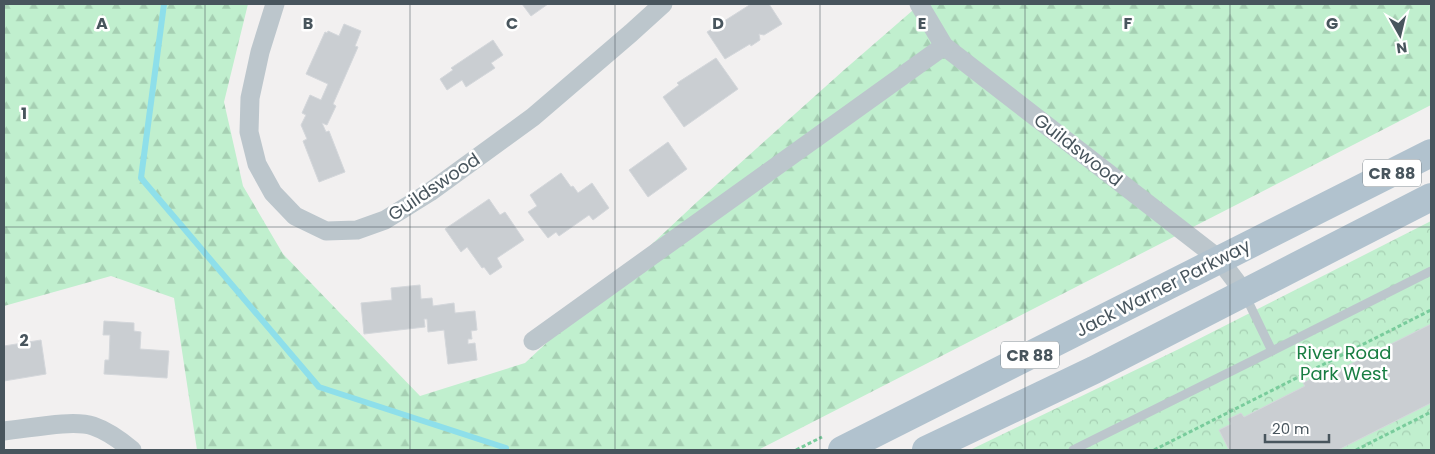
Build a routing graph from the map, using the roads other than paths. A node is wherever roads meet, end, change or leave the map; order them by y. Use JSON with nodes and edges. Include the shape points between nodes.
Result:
{"nodes":[{"id":1,"x":275,"y":4,"type":"edge"},
{"id":2,"x":663,"y":4,"type":"edge"},
{"id":3,"x":919,"y":4,"type":"edge"},
{"id":4,"x":944,"y":46,"type":"junction"},
{"id":5,"x":1431,"y":153,"type":"edge"},
{"id":6,"x":1431,"y":197,"type":"edge"},
{"id":7,"x":1219,"y":259,"type":"junction"},
{"id":8,"x":1431,"y":271,"type":"edge"},
{"id":9,"x":1244,"y":292,"type":"junction"},
{"id":10,"x":533,"y":341,"type":"dead end"},
{"id":11,"x":1272,"y":351,"type":"junction"},
{"id":12,"x":4,"y":431,"type":"edge"},
{"id":13,"x":132,"y":450,"type":"edge"},
{"id":14,"x":842,"y":450,"type":"edge"},
{"id":15,"x":926,"y":450,"type":"edge"},
{"id":16,"x":1073,"y":450,"type":"edge"}],
"edges":[{"from":1,"to":2,"type":"street","name":"Guildswood","via":[[250,98],[250,132],[257,164],[274,193],[295,216],[326,231],[357,230],[385,220],[430,192],[533,117]]},
{"from":3,"to":4,"type":"street","name":"Guildswood"},
{"from":4,"to":7,"type":"street","name":"Guildswood"},
{"from":4,"to":10,"type":"street"},
{"from":5,"to":7,"type":"main road","name":"Jack Warner Parkway","number":"CR 88"},
{"from":6,"to":9,"type":"main road"},
{"from":7,"to":9,"type":"street","name":"Guildswood"},
{"from":7,"to":14,"type":"main road","name":"Jack Warner Parkway","number":"CR 88"},
{"from":8,"to":11,"type":"lane"},
{"from":9,"to":11,"type":"lane"},
{"from":9,"to":15,"type":"main road","via":[[1094,370]]},
{"from":11,"to":16,"type":"lane"},
{"from":12,"to":13,"type":"street","via":[[67,424],[91,425],[114,436]]}]}
